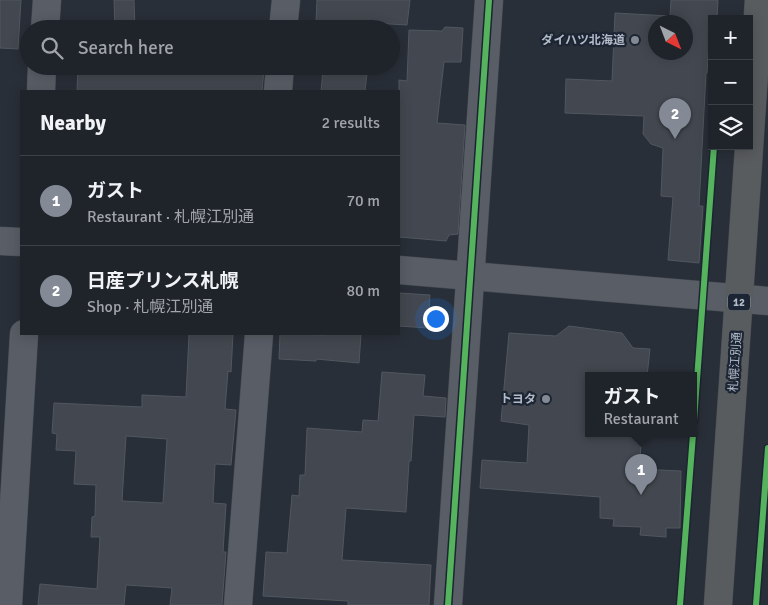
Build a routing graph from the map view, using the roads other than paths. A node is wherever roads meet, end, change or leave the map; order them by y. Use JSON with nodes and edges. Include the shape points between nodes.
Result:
{"nodes":[{"id":1,"x":47,"y":0,"type":"edge"},
{"id":2,"x":286,"y":0,"type":"edge"},
{"id":3,"x":489,"y":0,"type":"edge"},
{"id":4,"x":759,"y":0,"type":"edge"},
{"id":5,"x":46,"y":20,"type":"edge"},
{"id":6,"x":284,"y":20,"type":"edge"},
{"id":7,"x":42,"y":75,"type":"edge"},
{"id":8,"x":279,"y":75,"type":"edge"},
{"id":9,"x":41,"y":90,"type":"edge"},
{"id":10,"x":278,"y":90,"type":"edge"},
{"id":11,"x":0,"y":241,"type":"edge"},
{"id":12,"x":20,"y":242,"type":"edge"},
{"id":13,"x":400,"y":270,"type":"edge"},
{"id":14,"x":470,"y":275,"type":"junction"},
{"id":15,"x":739,"y":299,"type":"junction"},
{"id":16,"x":768,"y":301,"type":"edge"},
{"id":17,"x":24,"y":335,"type":"edge"},
{"id":18,"x":259,"y":335,"type":"edge"},
{"id":19,"x":8,"y":605,"type":"edge"},
{"id":20,"x":238,"y":605,"type":"edge"},
{"id":21,"x":448,"y":605,"type":"edge"},
{"id":22,"x":718,"y":605,"type":"edge"}],
"edges":[{"from":1,"to":5,"type":"street"},
{"from":2,"to":6,"type":"street"},
{"from":3,"to":14,"type":"street"},
{"from":4,"to":15,"type":"highway","name":"札幌江別通","number":"12"},
{"from":7,"to":9,"type":"street"},
{"from":8,"to":10,"type":"street"},
{"from":11,"to":12,"type":"street"},
{"from":13,"to":14,"type":"street"},
{"from":14,"to":15,"type":"street"},
{"from":14,"to":21,"type":"street"},
{"from":15,"to":16,"type":"street"},
{"from":15,"to":22,"type":"highway","name":"札幌江別通","number":"12"},
{"from":17,"to":19,"type":"street"},
{"from":18,"to":20,"type":"street"}]}
